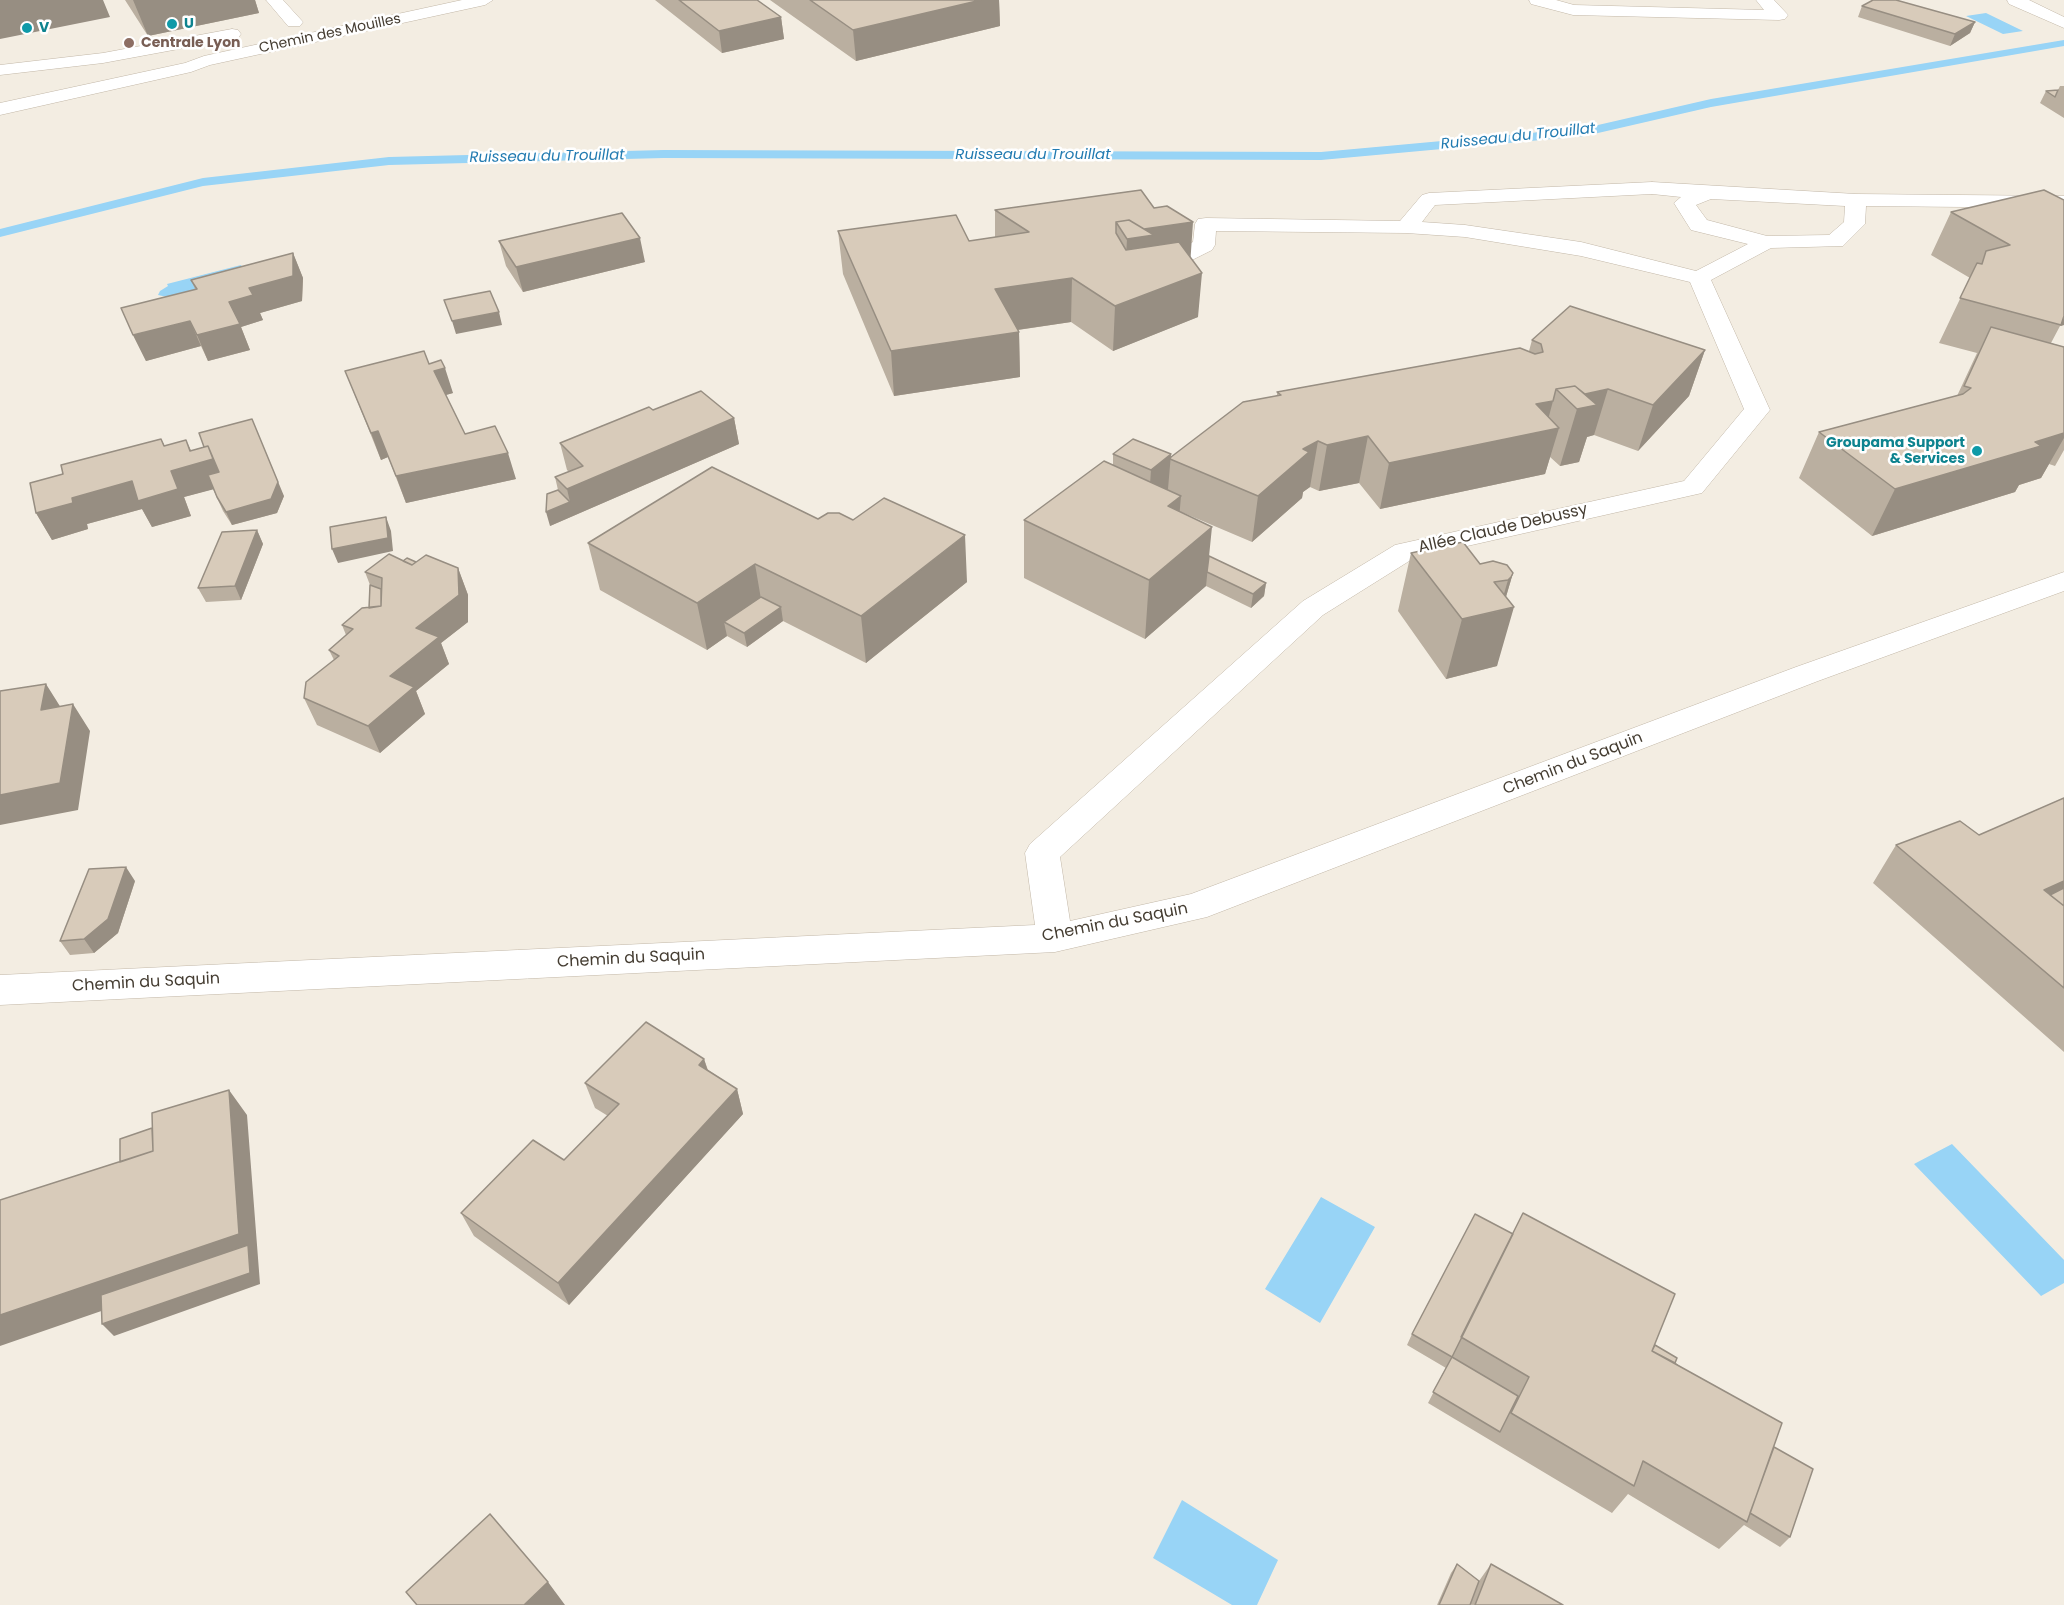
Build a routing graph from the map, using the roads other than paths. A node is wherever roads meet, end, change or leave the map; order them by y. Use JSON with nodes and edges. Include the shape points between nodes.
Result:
{"nodes":[{"id":1,"x":274,"y":0,"type":"edge"},
{"id":2,"x":485,"y":0,"type":"edge"},
{"id":3,"x":1537,"y":0,"type":"edge"},
{"id":4,"x":1764,"y":0,"type":"edge"},
{"id":5,"x":2015,"y":0,"type":"edge"},
{"id":6,"x":315,"y":18,"type":"dead end"},
{"id":7,"x":294,"y":22,"type":"junction"},
{"id":8,"x":2064,"y":23,"type":"edge"},
{"id":9,"x":272,"y":27,"type":"dead end"},
{"id":10,"x":249,"y":31,"type":"dead end"},
{"id":11,"x":0,"y":70,"type":"edge"},
{"id":12,"x":0,"y":109,"type":"edge"},
{"id":13,"x":1708,"y":193,"type":"junction"},
{"id":14,"x":1856,"y":200,"type":"junction"},
{"id":15,"x":2064,"y":202,"type":"edge"},
{"id":16,"x":1406,"y":227,"type":"junction"},
{"id":17,"x":1767,"y":242,"type":"junction"},
{"id":18,"x":1178,"y":258,"type":"edge"},
{"id":19,"x":1699,"y":278,"type":"junction"},
{"id":20,"x":2064,"y":581,"type":"edge"},
{"id":21,"x":1055,"y":938,"type":"junction"},
{"id":22,"x":0,"y":990,"type":"edge"}],
"edges":[{"from":1,"to":7,"type":"street"},
{"from":2,"to":12,"type":"street","name":"Chemin des Mouilles"},
{"from":3,"to":4,"type":"street","via":[[1573,10],[1779,15]]},
{"from":5,"to":8,"type":"street"},
{"from":6,"to":7,"type":"street"},
{"from":7,"to":9,"type":"street"},
{"from":10,"to":11,"type":"street","via":[[103,58]]},
{"from":13,"to":14,"type":"street"},
{"from":13,"to":16,"type":"street","via":[[1652,188],[1429,199]]},
{"from":13,"to":17,"type":"street","via":[[1684,203],[1699,225]]},
{"from":14,"to":15,"type":"street"},
{"from":14,"to":17,"type":"street","via":[[1854,224],[1835,242]]},
{"from":16,"to":18,"type":"street","via":[[1206,224],[1204,245]]},
{"from":16,"to":19,"type":"street","via":[[1465,231],[1581,249]]},
{"from":17,"to":19,"type":"street"},
{"from":19,"to":21,"type":"street","name":"Allée Claude Debussy","via":[[1757,410],[1694,487],[1405,551],[1313,608],[1042,853]]},
{"from":20,"to":21,"type":"street","name":"Chemin du Saquin","via":[[1807,674],[1195,907]]},
{"from":21,"to":22,"type":"street","name":"Chemin du Saquin"}]}
